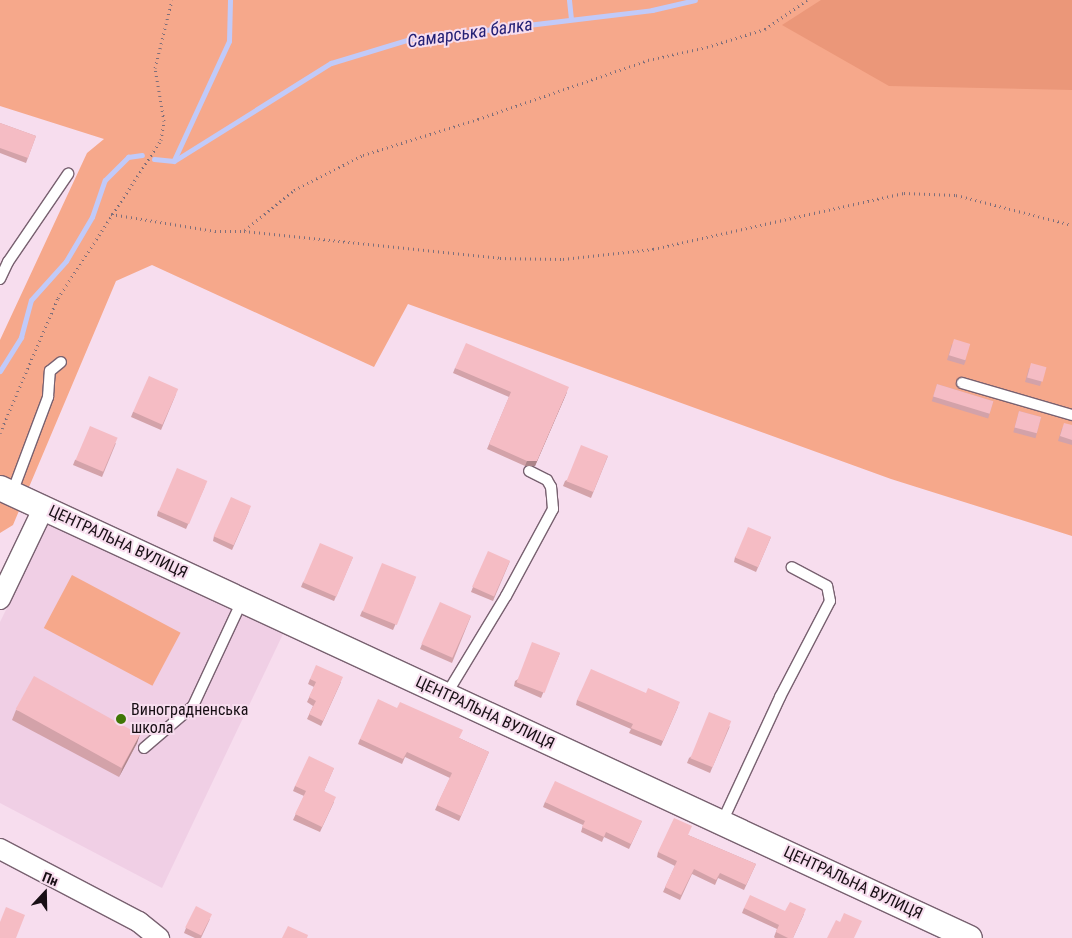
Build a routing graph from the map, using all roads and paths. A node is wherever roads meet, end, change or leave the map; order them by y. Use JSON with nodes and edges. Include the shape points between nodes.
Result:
{"nodes":[{"id":1,"x":172,"y":0,"type":"edge"},
{"id":2,"x":808,"y":0,"type":"edge"},
{"id":3,"x":68,"y":174,"type":"dead end"},
{"id":4,"x":112,"y":214,"type":"junction"},
{"id":5,"x":1072,"y":225,"type":"edge"},
{"id":6,"x":244,"y":231,"type":"junction"},
{"id":7,"x":0,"y":278,"type":"edge"},
{"id":8,"x":61,"y":362,"type":"dead end"},
{"id":9,"x":962,"y":382,"type":"dead end"},
{"id":10,"x":1072,"y":415,"type":"edge"},
{"id":11,"x":0,"y":433,"type":"edge"},
{"id":12,"x":530,"y":471,"type":"dead end"},
{"id":13,"x":6,"y":491,"type":"edge"},
{"id":14,"x":44,"y":507,"type":"junction"},
{"id":15,"x":792,"y":567,"type":"dead end"},
{"id":16,"x":0,"y":599,"type":"edge"},
{"id":17,"x":242,"y":601,"type":"junction"},
{"id":18,"x":446,"y":695,"type":"junction"},
{"id":19,"x":144,"y":748,"type":"dead end"},
{"id":20,"x":722,"y":822,"type":"junction"},
{"id":21,"x":0,"y":849,"type":"edge"},
{"id":22,"x":159,"y":938,"type":"edge"},
{"id":23,"x":970,"y":938,"type":"edge"}],
"edges":[{"from":1,"to":4,"type":"path","via":[[155,68],[164,121],[161,140]]},
{"from":2,"to":6,"type":"path","via":[[765,29],[707,47],[648,60],[470,122],[363,155],[294,190]]},
{"from":3,"to":7,"type":"lane"},
{"from":4,"to":6,"type":"path","via":[[215,231]]},
{"from":4,"to":11,"type":"path","via":[[58,298]]},
{"from":5,"to":6,"type":"path","via":[[956,195],[928,193],[870,199],[653,249],[563,259],[500,258]]},
{"from":8,"to":13,"type":"lane","via":[[50,371],[48,397]]},
{"from":9,"to":10,"type":"lane"},
{"from":12,"to":18,"type":"lane","via":[[547,480],[553,509],[506,596]]},
{"from":13,"to":14,"type":"street","name":"ЦЕНТРАЛЬНА ВУЛИЦЯ"},
{"from":14,"to":16,"type":"street"},
{"from":14,"to":17,"type":"street","name":"ЦЕНТРАЛЬНА ВУЛИЦЯ"},
{"from":15,"to":20,"type":"lane","via":[[827,586],[830,601],[780,696]]},
{"from":17,"to":18,"type":"street","name":"ЦЕНТРАЛЬНА ВУЛИЦЯ"},
{"from":17,"to":19,"type":"lane","via":[[193,706]]},
{"from":18,"to":20,"type":"street","name":"ЦЕНТРАЛЬНА ВУЛИЦЯ"},
{"from":20,"to":23,"type":"street","name":"ЦЕНТРАЛЬНА ВУЛИЦЯ"},
{"from":21,"to":22,"type":"street","via":[[140,922]]}]}
